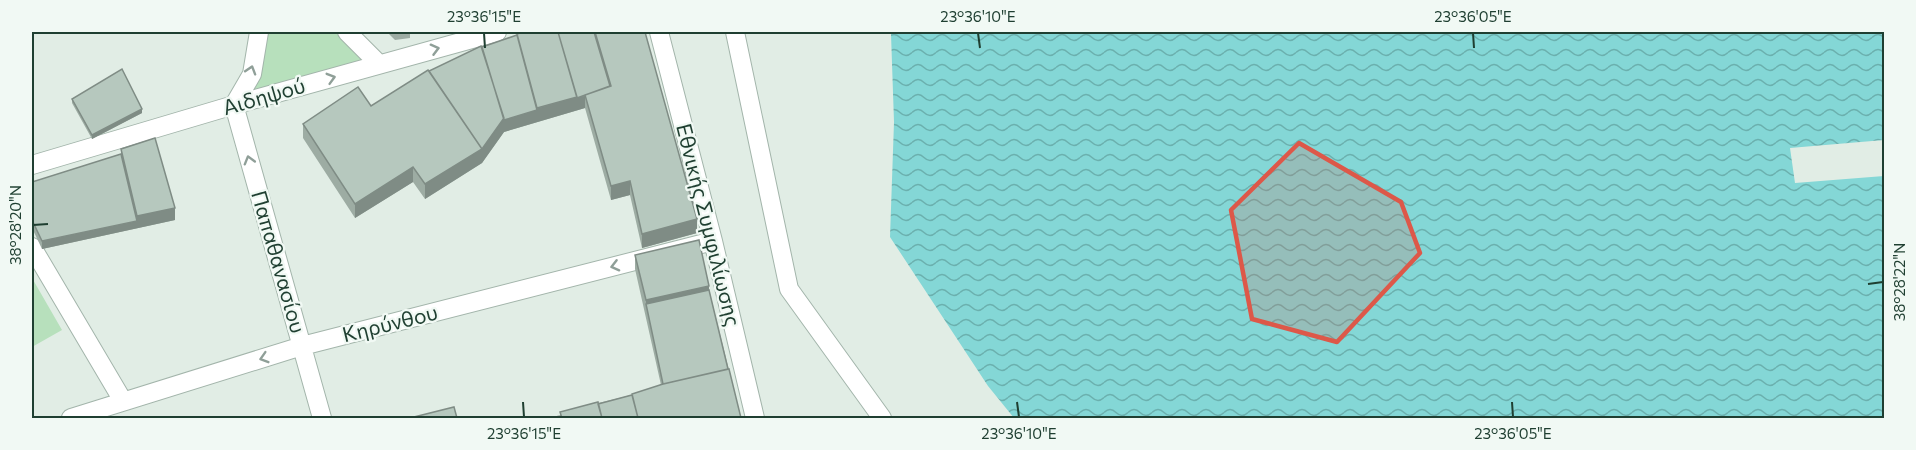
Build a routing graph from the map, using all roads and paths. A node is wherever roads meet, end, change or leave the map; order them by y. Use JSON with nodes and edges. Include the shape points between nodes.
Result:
{"nodes":[{"id":1,"x":259,"y":32,"type":"edge"},
{"id":2,"x":347,"y":32,"type":"edge"},
{"id":3,"x":497,"y":32,"type":"edge"},
{"id":4,"x":659,"y":32,"type":"edge"},
{"id":5,"x":735,"y":32,"type":"edge"},
{"id":6,"x":379,"y":64,"type":"junction"},
{"id":7,"x":234,"y":105,"type":"junction"},
{"id":8,"x":32,"y":165,"type":"edge"},
{"id":9,"x":713,"y":241,"type":"junction"},
{"id":10,"x":32,"y":247,"type":"edge"},
{"id":11,"x":302,"y":346,"type":"junction"},
{"id":12,"x":123,"y":401,"type":"junction"},
{"id":13,"x":71,"y":418,"type":"edge"},
{"id":14,"x":322,"y":418,"type":"edge"},
{"id":15,"x":755,"y":418,"type":"edge"},
{"id":16,"x":882,"y":418,"type":"edge"}],
"edges":[{"from":7,"to":1,"type":"street","one_way":true,"via":[[252,74]]},
{"from":2,"to":6,"type":"street"},
{"from":6,"to":3,"type":"street","name":"Αιδηψού","one_way":true},
{"from":4,"to":9,"type":"street","name":"Εθνικής Συμφιλίωσης"},
{"from":5,"to":16,"type":"street","via":[[789,289]]},
{"from":7,"to":6,"type":"street","name":"Αιδηψού","one_way":true},
{"from":7,"to":8,"type":"street","name":"Αιδηψού"},
{"from":11,"to":7,"type":"street","name":"Παπαθανασίου","one_way":true},
{"from":9,"to":11,"type":"street","name":"Κηρύνθου","one_way":true},
{"from":9,"to":15,"type":"street","name":"Εθνικής Συμφιλίωσης"},
{"from":10,"to":12,"type":"street"},
{"from":11,"to":12,"type":"street","name":"Κηρύνθου","one_way":true},
{"from":11,"to":14,"type":"street","name":"Παπαθανασίου"},
{"from":12,"to":13,"type":"street","name":"Κηρύνθου"}]}
